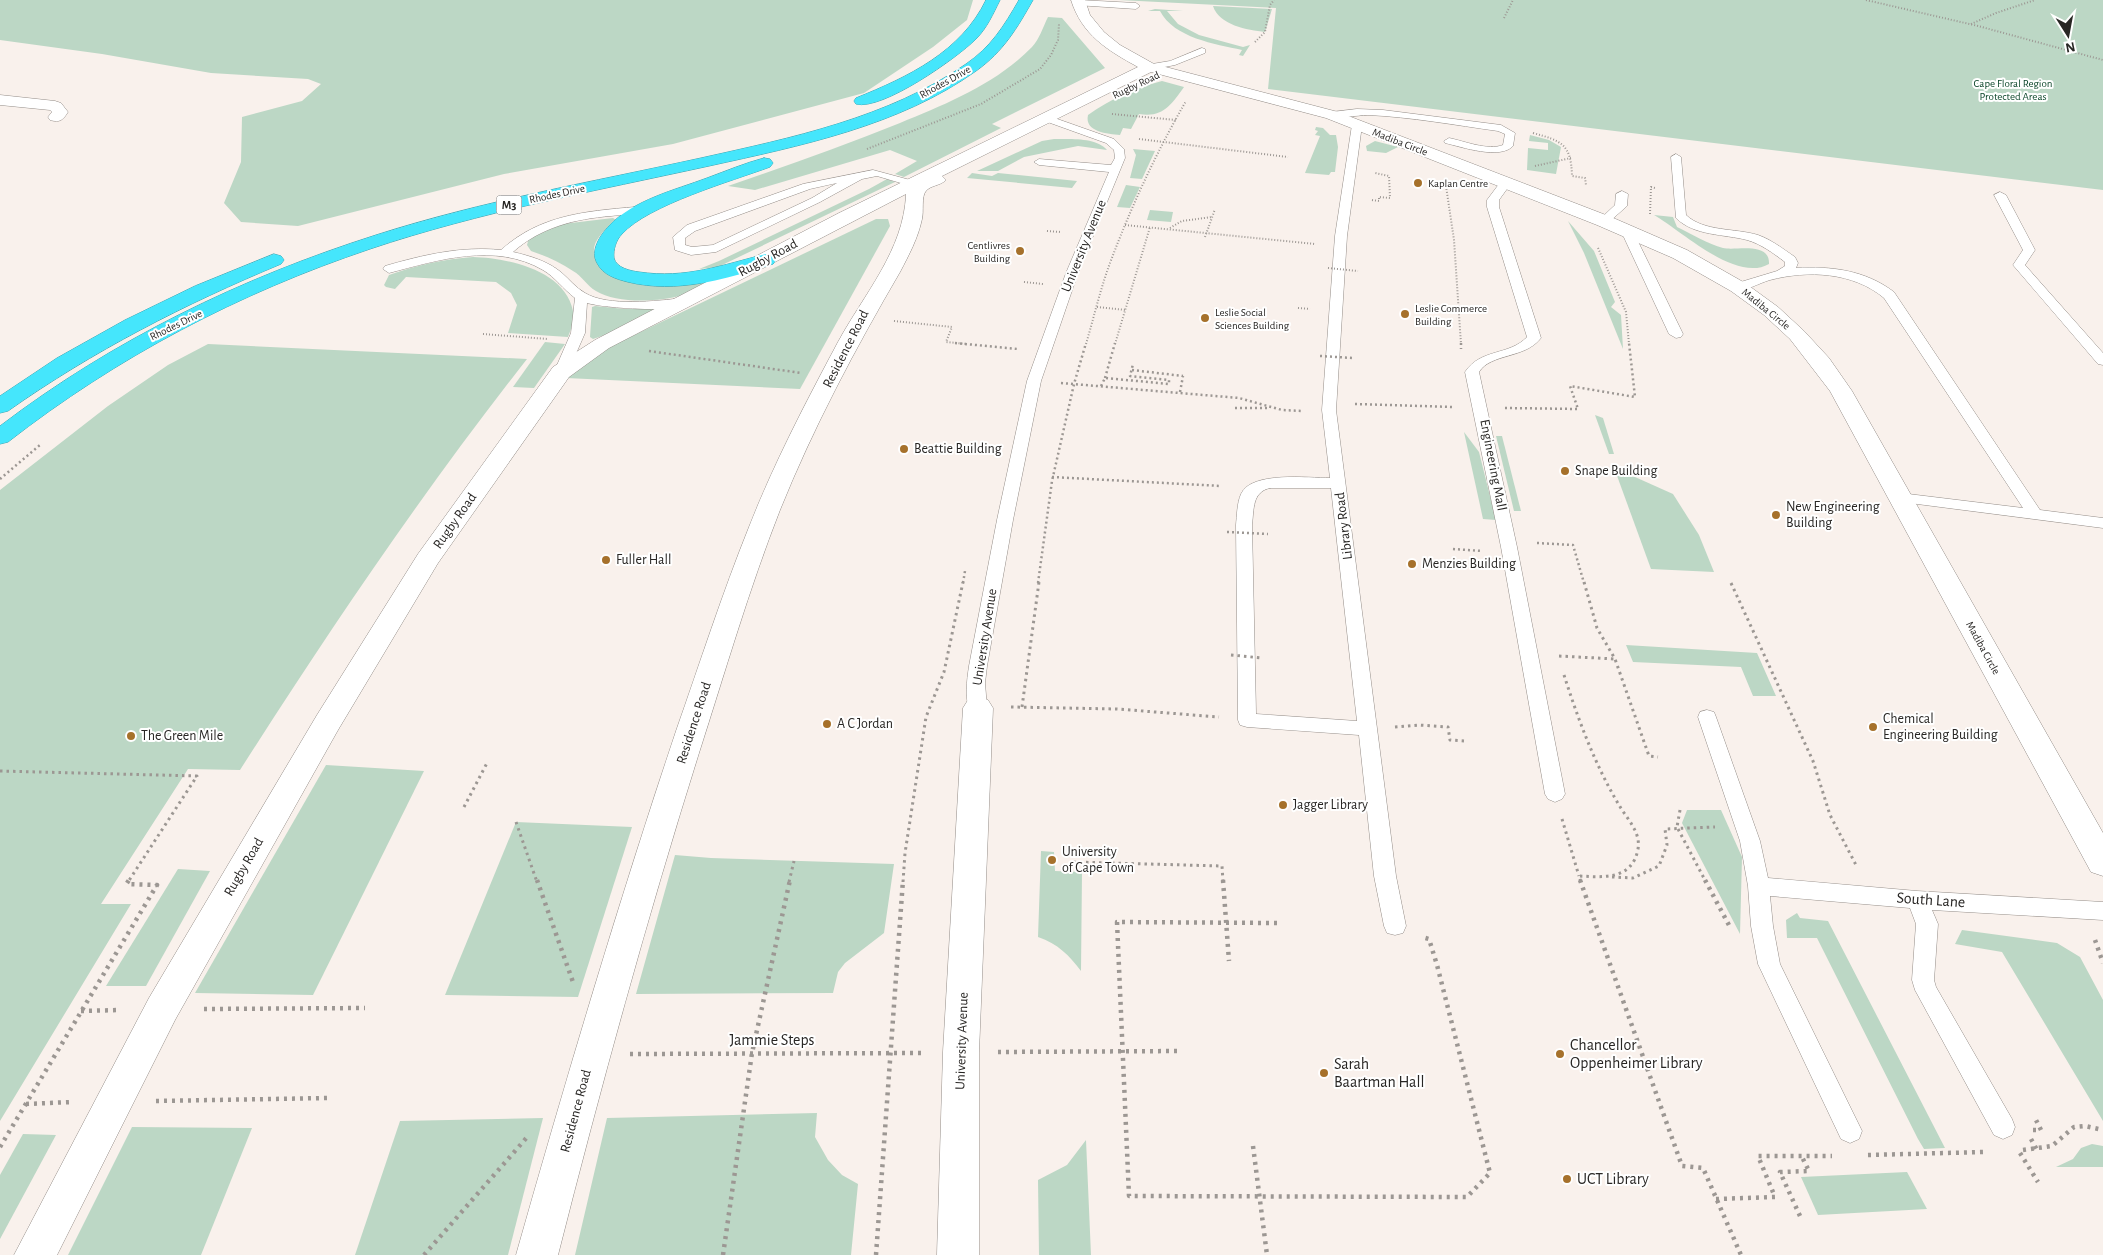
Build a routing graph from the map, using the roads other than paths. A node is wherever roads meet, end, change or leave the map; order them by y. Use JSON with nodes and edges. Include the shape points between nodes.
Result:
{"nodes":[{"id":1,"x":993,"y":0,"type":"edge"},
{"id":2,"x":1078,"y":2,"type":"edge"},
{"id":3,"x":1024,"y":4,"type":"edge"},
{"id":4,"x":1136,"y":6,"type":"dead end"},
{"id":5,"x":1202,"y":51,"type":"dead end"},
{"id":6,"x":1162,"y":67,"type":"junction"},
{"id":7,"x":0,"y":100,"type":"edge"},
{"id":8,"x":1332,"y":116,"type":"junction"},
{"id":9,"x":56,"y":117,"type":"dead end"},
{"id":10,"x":1052,"y":120,"type":"junction"},
{"id":11,"x":1357,"y":125,"type":"junction"},
{"id":12,"x":1448,"y":141,"type":"dead end"},
{"id":13,"x":1676,"y":157,"type":"dead end"},
{"id":14,"x":1039,"y":162,"type":"dead end"},
{"id":15,"x":1116,"y":169,"type":"junction"},
{"id":16,"x":858,"y":176,"type":"junction"},
{"id":17,"x":1506,"y":182,"type":"junction"},
{"id":18,"x":916,"y":185,"type":"junction"},
{"id":19,"x":1622,"y":194,"type":"dead end"},
{"id":20,"x":2000,"y":196,"type":"dead end"},
{"id":21,"x":646,"y":208,"type":"junction"},
{"id":22,"x":845,"y":217,"type":"junction"},
{"id":23,"x":914,"y":217,"type":"junction"},
{"id":24,"x":1604,"y":222,"type":"junction"},
{"id":25,"x":1627,"y":231,"type":"junction"},
{"id":26,"x":505,"y":253,"type":"junction"},
{"id":27,"x":766,"y":260,"type":"junction"},
{"id":28,"x":389,"y":269,"type":"dead end"},
{"id":29,"x":1781,"y":274,"type":"junction"},
{"id":30,"x":1738,"y":287,"type":"junction"},
{"id":31,"x":581,"y":297,"type":"junction"},
{"id":32,"x":683,"y":302,"type":"junction"},
{"id":33,"x":1676,"y":334,"type":"dead end"},
{"id":34,"x":2103,"y":361,"type":"edge"},
{"id":35,"x":561,"y":372,"type":"junction"},
{"id":36,"x":0,"y":406,"type":"edge"},
{"id":37,"x":0,"y":437,"type":"edge"},
{"id":38,"x":1338,"y":482,"type":"junction"},
{"id":39,"x":1900,"y":498,"type":"junction"},
{"id":40,"x":2035,"y":515,"type":"junction"},
{"id":41,"x":2103,"y":523,"type":"edge"},
{"id":42,"x":978,"y":708,"type":"joint"},
{"id":43,"x":1707,"y":717,"type":"dead end"},
{"id":44,"x":1368,"y":729,"type":"junction"},
{"id":45,"x":1555,"y":794,"type":"dead end"},
{"id":46,"x":2103,"y":863,"type":"edge"},
{"id":47,"x":1758,"y":886,"type":"junction"},
{"id":48,"x":1917,"y":900,"type":"junction"},
{"id":49,"x":2103,"y":911,"type":"edge"},
{"id":50,"x":1395,"y":926,"type":"dead end"},
{"id":51,"x":2003,"y":1127,"type":"dead end"},
{"id":52,"x":1850,"y":1131,"type":"dead end"},
{"id":53,"x":35,"y":1255,"type":"edge"},
{"id":54,"x":537,"y":1255,"type":"edge"},
{"id":55,"x":958,"y":1255,"type":"edge"}],
"edges":[{"from":1,"to":36,"type":"highway","name":"Rhodes Drive","number":"M3","via":[[982,24],[954,52],[877,96],[747,137],[479,196],[338,236],[227,279],[133,324],[76,356]]},
{"from":2,"to":4,"type":"lane"},
{"from":2,"to":6,"type":"street","name":"Madiba Circle","via":[[1083,16],[1106,42]]},
{"from":3,"to":21,"type":"highway","via":[[1028,28],[1013,48],[995,64],[948,94]]},
{"from":3,"to":37,"type":"highway","name":"Rhodes Drive","number":"M3","via":[[1013,26],[990,54],[954,78],[890,110],[802,139],[438,222],[339,254],[213,307],[146,340],[66,388]]},
{"from":5,"to":6,"type":"lane"},
{"from":6,"to":8,"type":"street","name":"Madiba Circle"},
{"from":6,"to":10,"type":"street","name":"Rugby Road","via":[[1158,77]]},
{"from":7,"to":9,"type":"street","via":[[55,106],[60,112]]},
{"from":8,"to":11,"type":"street","name":"Madiba Circle"},
{"from":8,"to":12,"type":"lane","via":[[1383,113],[1501,128],[1510,133],[1508,146],[1498,150]]},
{"from":10,"to":15,"type":"lane","name":"University Avenue","via":[[1105,138],[1116,145],[1121,153]]},
{"from":10,"to":18,"type":"street","name":"Rugby Road"},
{"from":11,"to":17,"type":"street","name":"Madiba Circle"},
{"from":11,"to":38,"type":"lane","name":"Library Road","via":[[1341,236],[1329,410]]},
{"from":13,"to":29,"type":"lane","via":[[1680,216],[1683,220],[1763,242],[1791,260],[1791,269]]},
{"from":14,"to":15,"type":"lane"},
{"from":15,"to":42,"type":"lane","name":"University Avenue","via":[[1096,212],[1034,381],[978,666]]},
{"from":16,"to":16,"type":"lane","via":[[794,190],[691,228],[679,237],[679,247],[691,251],[716,248],[827,195]]},
{"from":16,"to":18,"type":"lane","via":[[878,173]]},
{"from":17,"to":24,"type":"street","name":"Madiba Circle"},
{"from":17,"to":45,"type":"lane","name":"Engineering Mall","via":[[1493,200],[1493,207],[1534,338],[1527,346],[1478,364],[1472,372],[1509,546]]},
{"from":18,"to":22,"type":"street","name":"Rugby Road"},
{"from":18,"to":23,"type":"street"},
{"from":19,"to":24,"type":"lane","via":[[1622,206]]},
{"from":20,"to":34,"type":"lane","via":[[2030,250],[2019,265]]},
{"from":21,"to":26,"type":"lane","via":[[547,224],[520,238]]},
{"from":21,"to":27,"type":"highway","via":[[616,230],[607,242],[604,251],[606,263],[618,273],[646,279],[680,280],[719,275]]},
{"from":22,"to":23,"type":"street","via":[[887,209]]},
{"from":22,"to":27,"type":"street","name":"Rugby Road"},
{"from":23,"to":54,"type":"street","name":"Residence Road","via":[[907,241],[862,318],[780,482],[746,565],[662,817],[598,1032]]},
{"from":24,"to":25,"type":"street","name":"Madiba Circle"},
{"from":25,"to":30,"type":"street","name":"Madiba Circle","via":[[1680,254]]},
{"from":25,"to":33,"type":"lane"},
{"from":26,"to":28,"type":"lane","via":[[442,254]]},
{"from":26,"to":31,"type":"lane","via":[[543,265]]},
{"from":27,"to":32,"type":"street","name":"Rugby Road"},
{"from":29,"to":30,"type":"lane"},
{"from":29,"to":40,"type":"lane","via":[[1832,272],[1860,278],[1882,288]]},
{"from":30,"to":39,"type":"street","name":"Madiba Circle","via":[[1771,310],[1821,363],[1841,391]]},
{"from":31,"to":32,"type":"lane","via":[[620,304]]},
{"from":31,"to":35,"type":"lane","via":[[578,333]]},
{"from":32,"to":35,"type":"street","name":"Rugby Road","via":[[602,344]]},
{"from":35,"to":53,"type":"street","name":"Rugby Road","via":[[428,560],[327,723],[162,1009]]},
{"from":38,"to":44,"type":"lane","name":"Library Road"},
{"from":38,"to":44,"type":"lane","via":[[1270,483],[1257,486],[1249,494],[1244,525],[1247,720]]},
{"from":39,"to":40,"type":"lane"},
{"from":39,"to":46,"type":"street","name":"Madiba Circle"},
{"from":40,"to":41,"type":"lane"},
{"from":42,"to":55,"type":"street","name":"University Avenue","via":[[961,1052]]},
{"from":43,"to":47,"type":"lane","via":[[1750,841]]},
{"from":44,"to":50,"type":"lane","name":"Library Road","via":[[1385,876]]},
{"from":47,"to":48,"type":"lane","name":"South Lane"},
{"from":47,"to":52,"type":"lane","via":[[1769,964]]},
{"from":48,"to":49,"type":"lane","name":"South Lane"},
{"from":48,"to":51,"type":"lane","via":[[1927,924],[1923,980],[1926,990]]}]}
